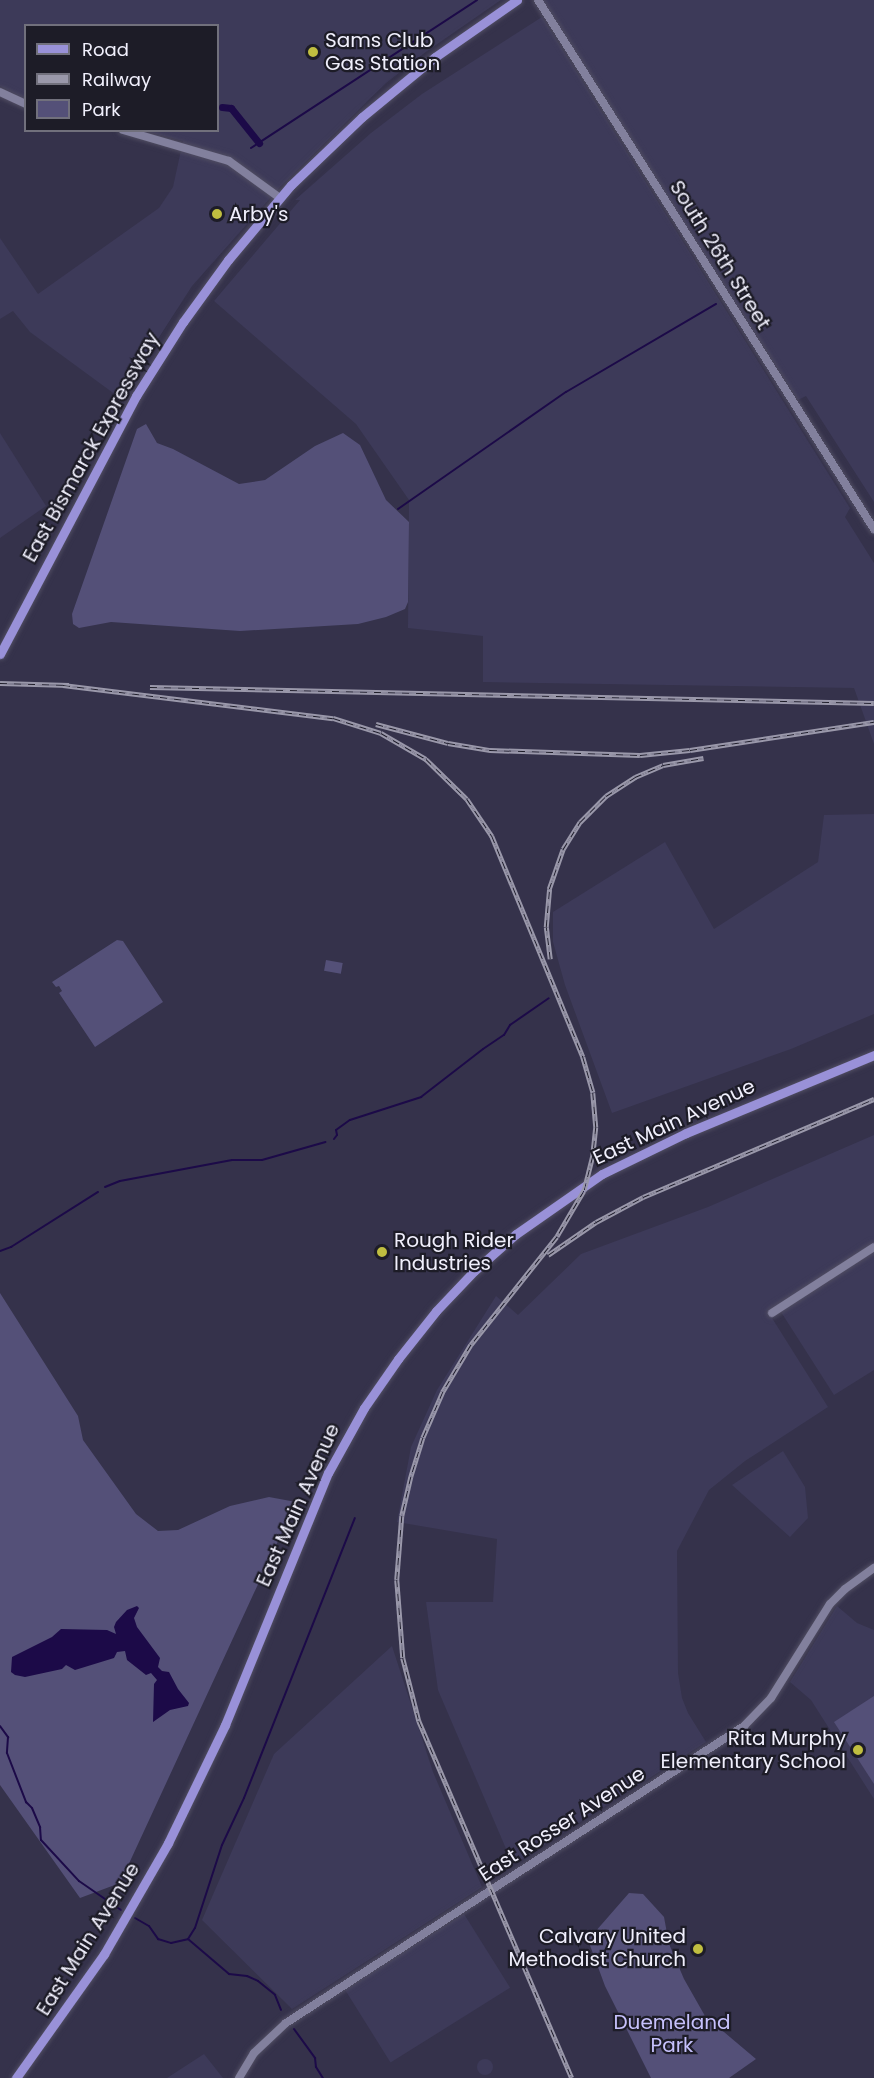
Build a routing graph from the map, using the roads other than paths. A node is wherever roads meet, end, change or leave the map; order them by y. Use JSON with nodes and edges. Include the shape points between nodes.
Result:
{"nodes":[{"id":1,"x":517,"y":0,"type":"edge"},
{"id":2,"x":538,"y":0,"type":"edge"},
{"id":3,"x":0,"y":92,"type":"edge"},
{"id":4,"x":24,"y":103,"type":"edge"},
{"id":5,"x":130,"y":132,"type":"edge"},
{"id":6,"x":280,"y":198,"type":"junction"},
{"id":7,"x":874,"y":529,"type":"edge"},
{"id":8,"x":0,"y":654,"type":"edge"},
{"id":9,"x":874,"y":1055,"type":"edge"},
{"id":10,"x":874,"y":1247,"type":"edge"},
{"id":11,"x":772,"y":1313,"type":"dead end"},
{"id":12,"x":874,"y":1568,"type":"edge"},
{"id":13,"x":16,"y":2078,"type":"edge"},
{"id":14,"x":239,"y":2078,"type":"edge"}],
"edges":[{"from":1,"to":6,"type":"main road","name":"East Bismarck Expressway","via":[[442,51],[381,100]]},
{"from":2,"to":7,"type":"street","name":"South 26th Street"},
{"from":3,"to":4,"type":"street"},
{"from":5,"to":6,"type":"street","via":[[229,160]]},
{"from":6,"to":8,"type":"main road","name":"East Bismarck Expressway","via":[[213,280],[152,370]]},
{"from":9,"to":13,"type":"main road","name":"East Main Avenue","via":[[680,1136],[602,1174],[522,1229],[436,1311],[388,1372],[333,1464],[225,1725],[168,1843],[104,1954]]},
{"from":10,"to":11,"type":"street"},
{"from":12,"to":14,"type":"street","name":"East Rosser Avenue","via":[[830,1604],[777,1691],[744,1726],[291,2019],[254,2053]]}]}
